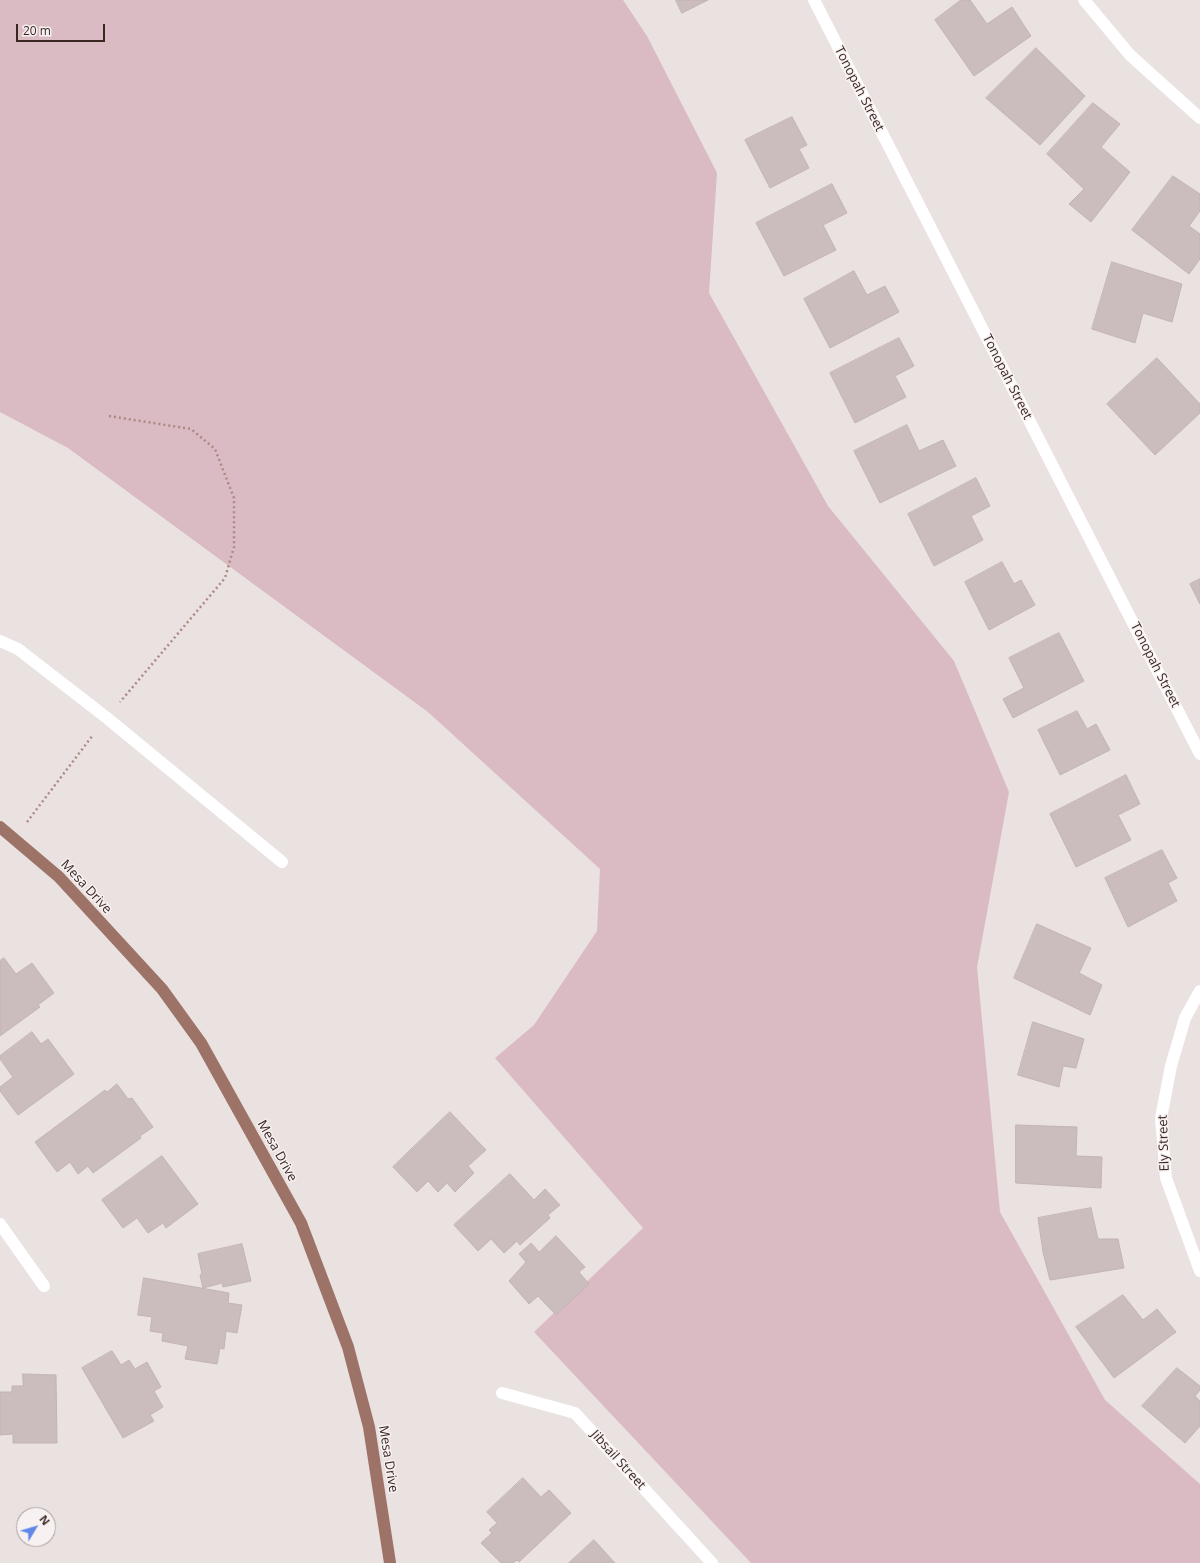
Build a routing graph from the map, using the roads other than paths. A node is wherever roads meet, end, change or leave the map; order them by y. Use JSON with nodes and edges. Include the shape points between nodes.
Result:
{"nodes":[{"id":1,"x":814,"y":0,"type":"edge"},
{"id":2,"x":1084,"y":0,"type":"edge"},
{"id":3,"x":1200,"y":118,"type":"edge"},
{"id":4,"x":0,"y":641,"type":"edge"},
{"id":5,"x":1200,"y":754,"type":"edge"},
{"id":6,"x":0,"y":827,"type":"edge"},
{"id":7,"x":282,"y":862,"type":"dead end"},
{"id":8,"x":1200,"y":991,"type":"edge"},
{"id":9,"x":0,"y":1224,"type":"edge"},
{"id":10,"x":1200,"y":1271,"type":"edge"},
{"id":11,"x":44,"y":1286,"type":"dead end"},
{"id":12,"x":502,"y":1393,"type":"dead end"},
{"id":13,"x":390,"y":1563,"type":"edge"},
{"id":14,"x":712,"y":1563,"type":"edge"}],
"edges":[{"from":1,"to":5,"type":"street","name":"Tonopah Street"},
{"from":2,"to":3,"type":"street","via":[[1130,55]]},
{"from":4,"to":7,"type":"street","via":[[18,650],[107,718]]},
{"from":6,"to":13,"type":"main road","name":"Mesa Drive","via":[[59,877],[162,989],[201,1043],[301,1223],[348,1347],[369,1427]]},
{"from":8,"to":10,"type":"street","name":"Ely Street","via":[[1184,1018],[1161,1118],[1166,1178]]},
{"from":9,"to":11,"type":"street"},
{"from":12,"to":14,"type":"street","name":"Jibsail Street","via":[[575,1413]]}]}
